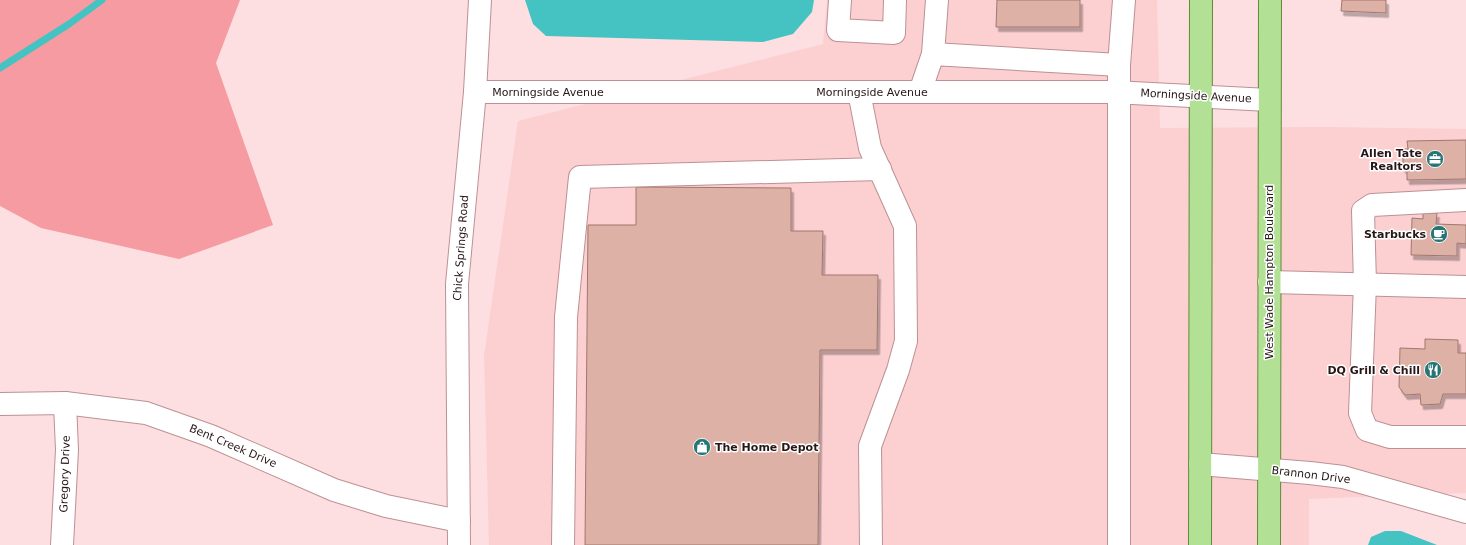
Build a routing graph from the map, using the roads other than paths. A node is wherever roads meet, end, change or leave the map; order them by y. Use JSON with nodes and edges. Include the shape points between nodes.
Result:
{"nodes":[{"id":1,"x":480,"y":0,"type":"edge"},
{"id":2,"x":840,"y":0,"type":"edge"},
{"id":3,"x":895,"y":0,"type":"edge"},
{"id":4,"x":937,"y":0,"type":"edge"},
{"id":5,"x":1124,"y":0,"type":"edge"},
{"id":6,"x":1201,"y":0,"type":"edge"},
{"id":7,"x":1270,"y":0,"type":"edge"},
{"id":8,"x":932,"y":54,"type":"junction"},
{"id":9,"x":1119,"y":65,"type":"junction"},
{"id":10,"x":475,"y":92,"type":"junction"},
{"id":11,"x":859,"y":92,"type":"junction"},
{"id":12,"x":920,"y":92,"type":"junction"},
{"id":13,"x":1118,"y":92,"type":"junction"},
{"id":14,"x":1201,"y":96,"type":"junction"},
{"id":15,"x":1269,"y":100,"type":"junction"},
{"id":16,"x":880,"y":169,"type":"junction"},
{"id":17,"x":1466,"y":200,"type":"edge"},
{"id":18,"x":1269,"y":282,"type":"junction"},
{"id":19,"x":1365,"y":284,"type":"junction"},
{"id":20,"x":1466,"y":287,"type":"edge"},
{"id":21,"x":65,"y":403,"type":"junction"},
{"id":22,"x":0,"y":404,"type":"edge"},
{"id":23,"x":1466,"y":436,"type":"edge"},
{"id":24,"x":1200,"y":464,"type":"junction"},
{"id":25,"x":1269,"y":469,"type":"junction"},
{"id":26,"x":1466,"y":512,"type":"edge"},
{"id":27,"x":459,"y":521,"type":"junction"},
{"id":28,"x":62,"y":545,"type":"edge"},
{"id":29,"x":459,"y":545,"type":"edge"},
{"id":30,"x":564,"y":545,"type":"edge"},
{"id":31,"x":871,"y":545,"type":"edge"},
{"id":32,"x":1119,"y":545,"type":"edge"},
{"id":33,"x":1200,"y":545,"type":"edge"},
{"id":34,"x":1269,"y":545,"type":"edge"}],
"edges":[{"from":1,"to":10,"type":"street","name":"Chick Springs Road"},
{"from":2,"to":3,"type":"street","via":[[838,30],[894,33]]},
{"from":4,"to":8,"type":"street"},
{"from":5,"to":9,"type":"street"},
{"from":6,"to":14,"type":"main road"},
{"from":7,"to":15,"type":"main road","name":"West Wade Hampton Boulevard"},
{"from":8,"to":9,"type":"street"},
{"from":8,"to":12,"type":"street"},
{"from":9,"to":13,"type":"street"},
{"from":10,"to":11,"type":"street","name":"Morningside Avenue"},
{"from":10,"to":27,"type":"street","name":"Chick Springs Road","via":[[457,284]]},
{"from":11,"to":12,"type":"street","name":"Morningside Avenue"},
{"from":11,"to":16,"type":"street","via":[[870,148]]},
{"from":12,"to":13,"type":"street","name":"Morningside Avenue"},
{"from":13,"to":14,"type":"street","name":"Morningside Avenue"},
{"from":13,"to":32,"type":"street"},
{"from":14,"to":15,"type":"street","name":"Morningside Avenue"},
{"from":14,"to":24,"type":"main road"},
{"from":15,"to":18,"type":"main road","name":"West Wade Hampton Boulevard"},
{"from":16,"to":30,"type":"street","via":[[580,177],[566,317]]},
{"from":16,"to":31,"type":"street","via":[[905,226],[906,341],[870,446]]},
{"from":17,"to":19,"type":"street","via":[[1372,205],[1363,211]]},
{"from":18,"to":19,"type":"street"},
{"from":18,"to":25,"type":"main road","name":"West Wade Hampton Boulevard"},
{"from":19,"to":20,"type":"street"},
{"from":19,"to":23,"type":"street","via":[[1360,413],[1367,430],[1390,437]]},
{"from":21,"to":22,"type":"street","name":"Bent Creek Drive"},
{"from":21,"to":27,"type":"street","name":"Bent Creek Drive","via":[[161,417],[334,490],[386,506]]},
{"from":21,"to":28,"type":"street","name":"Gregory Drive","via":[[67,450]]},
{"from":24,"to":25,"type":"street","name":"Brannon Drive"},
{"from":24,"to":33,"type":"main road"},
{"from":25,"to":26,"type":"street","name":"Brannon Drive","via":[[1343,477]]},
{"from":25,"to":34,"type":"main road","name":"West Wade Hampton Boulevard"},
{"from":27,"to":29,"type":"street","name":"Chick Springs Road"}]}
